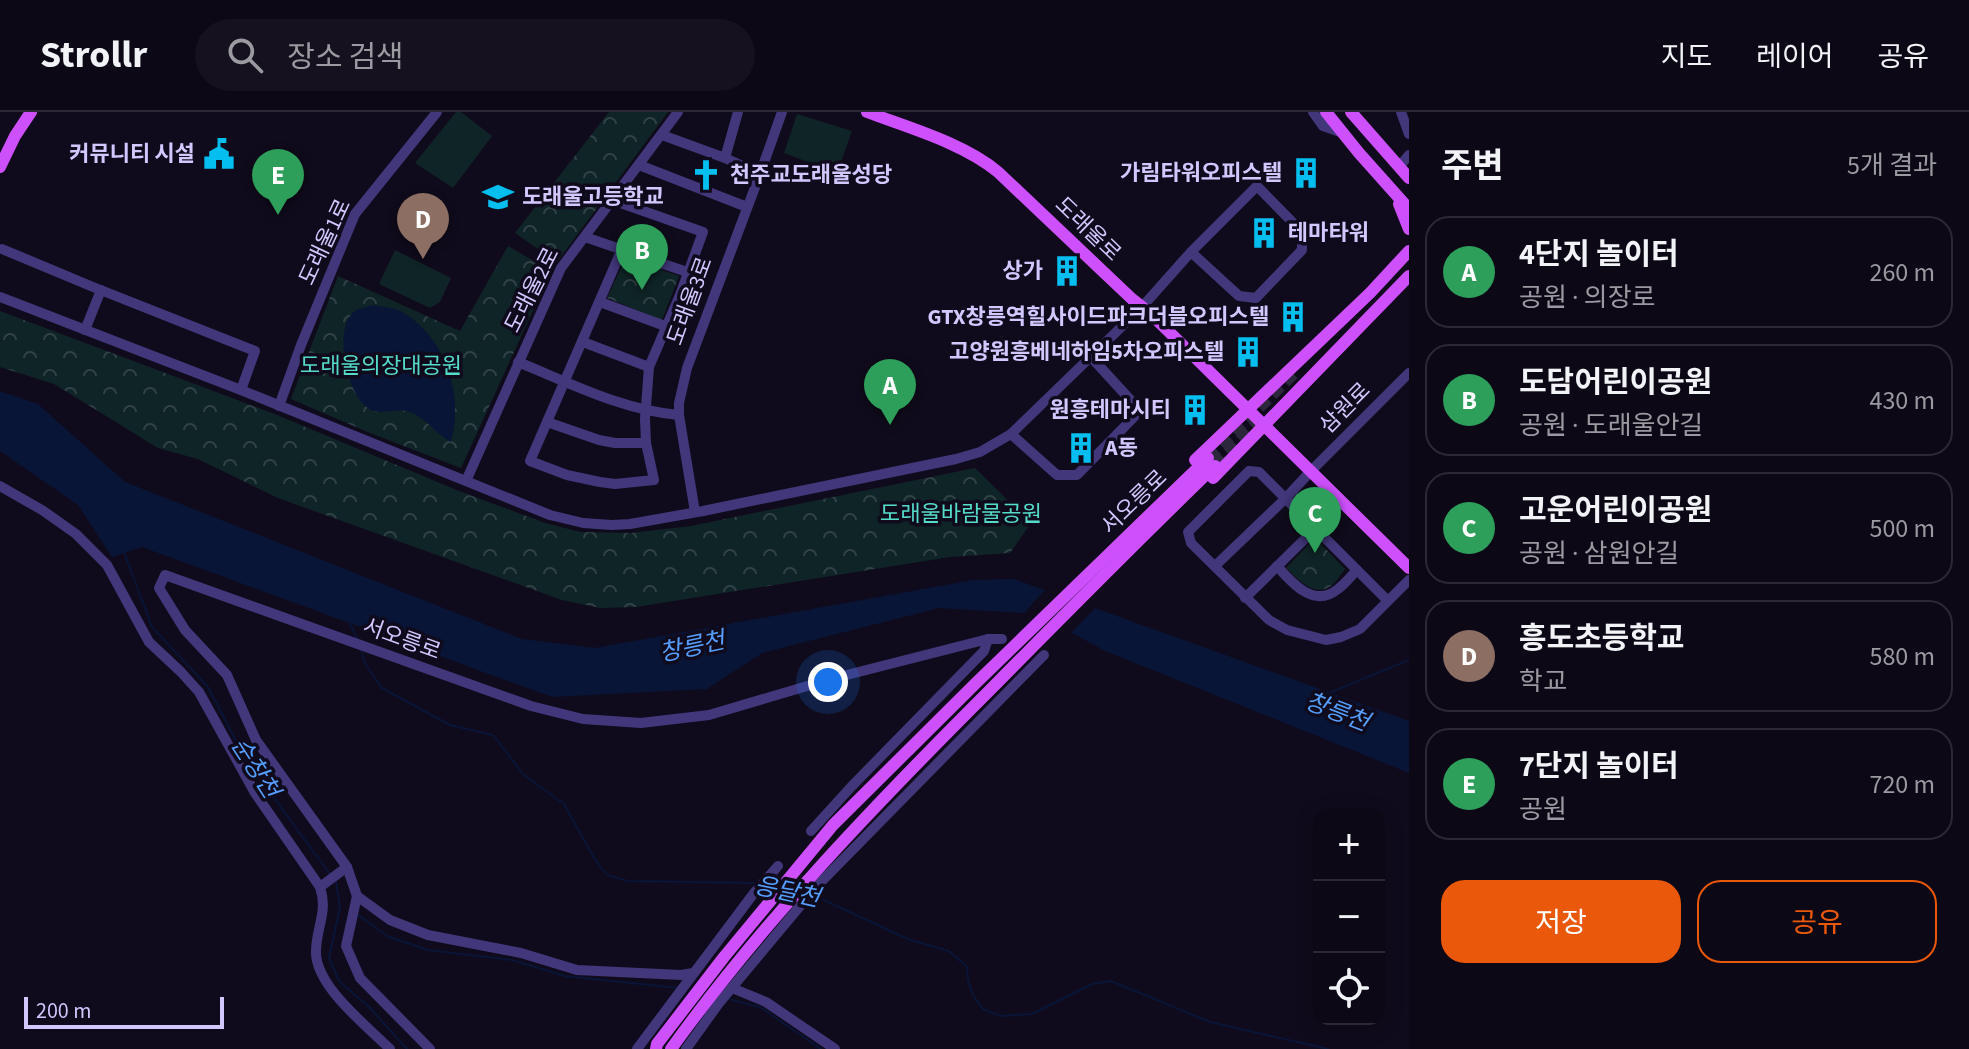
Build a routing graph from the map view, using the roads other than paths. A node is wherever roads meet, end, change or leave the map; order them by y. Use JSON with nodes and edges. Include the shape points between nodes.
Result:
{"nodes":[{"id":1,"x":31,"y":112,"type":"edge"},
{"id":2,"x":437,"y":112,"type":"edge"},
{"id":3,"x":678,"y":112,"type":"edge"},
{"id":4,"x":738,"y":112,"type":"edge"},
{"id":5,"x":782,"y":112,"type":"edge"},
{"id":6,"x":867,"y":112,"type":"edge"},
{"id":7,"x":1313,"y":112,"type":"edge"},
{"id":8,"x":1326,"y":112,"type":"edge"},
{"id":9,"x":1351,"y":112,"type":"edge"},
{"id":10,"x":1401,"y":112,"type":"edge"},
{"id":11,"x":1343,"y":133,"type":"junction"},
{"id":12,"x":1409,"y":134,"type":"edge"},
{"id":13,"x":662,"y":135,"type":"junction"},
{"id":14,"x":1409,"y":155,"type":"edge"},
{"id":15,"x":725,"y":158,"type":"junction"},
{"id":16,"x":639,"y":165,"type":"junction"},
{"id":17,"x":0,"y":167,"type":"edge"},
{"id":18,"x":1399,"y":167,"type":"junction"},
{"id":19,"x":760,"y":174,"type":"junction"},
{"id":20,"x":1409,"y":178,"type":"edge"},
{"id":21,"x":1395,"y":193,"type":"junction"},
{"id":22,"x":612,"y":200,"type":"junction"},
{"id":23,"x":747,"y":207,"type":"junction"},
{"id":24,"x":1409,"y":209,"type":"edge"},
{"id":25,"x":1409,"y":229,"type":"edge"},
{"id":26,"x":585,"y":237,"type":"junction"},
{"id":27,"x":1409,"y":240,"type":"edge"},
{"id":28,"x":2,"y":249,"type":"dead end"},
{"id":29,"x":622,"y":249,"type":"junction"},
{"id":30,"x":1191,"y":252,"type":"junction"},
{"id":31,"x":1407,"y":253,"type":"edge"},
{"id":32,"x":687,"y":272,"type":"junction"},
{"id":33,"x":1409,"y":276,"type":"edge"},
{"id":34,"x":101,"y":290,"type":"junction"},
{"id":35,"x":0,"y":297,"type":"edge"},
{"id":36,"x":600,"y":302,"type":"junction"},
{"id":37,"x":1142,"y":307,"type":"junction"},
{"id":38,"x":665,"y":326,"type":"junction"},
{"id":39,"x":85,"y":330,"type":"junction"},
{"id":40,"x":583,"y":342,"type":"junction"},
{"id":41,"x":1091,"y":357,"type":"junction"},
{"id":42,"x":518,"y":362,"type":"junction"},
{"id":43,"x":649,"y":367,"type":"junction"},
{"id":44,"x":1409,"y":373,"type":"edge"},
{"id":45,"x":563,"y":381,"type":"junction"},
{"id":46,"x":241,"y":390,"type":"junction"},
{"id":47,"x":279,"y":406,"type":"junction"},
{"id":48,"x":646,"y":410,"type":"junction"},
{"id":49,"x":679,"y":415,"type":"junction"},
{"id":50,"x":1256,"y":417,"type":"junction"},
{"id":51,"x":547,"y":422,"type":"junction"},
{"id":52,"x":1011,"y":434,"type":"junction"},
{"id":53,"x":646,"y":443,"type":"junction"},
{"id":54,"x":1211,"y":462,"type":"tunnel mouth"},
{"id":55,"x":1310,"y":472,"type":"junction"},
{"id":56,"x":466,"y":481,"type":"junction"},
{"id":57,"x":0,"y":486,"type":"edge"},
{"id":58,"x":1286,"y":498,"type":"junction"},
{"id":59,"x":695,"y":512,"type":"junction"},
{"id":60,"x":1316,"y":528,"type":"junction"},
{"id":61,"x":1215,"y":566,"type":"junction"},
{"id":62,"x":1277,"y":566,"type":"junction"},
{"id":63,"x":1409,"y":568,"type":"edge"},
{"id":64,"x":1357,"y":570,"type":"junction"},
{"id":65,"x":1094,"y":576,"type":"junction"},
{"id":66,"x":1409,"y":580,"type":"edge"},
{"id":67,"x":1245,"y":598,"type":"junction"},
{"id":68,"x":1388,"y":601,"type":"junction"},
{"id":69,"x":988,"y":639,"type":"junction"},
{"id":70,"x":1002,"y":639,"type":"dead end"},
{"id":71,"x":1044,"y":655,"type":"dead end"},
{"id":72,"x":811,"y":831,"type":"dead end"},
{"id":73,"x":778,"y":866,"type":"dead end"},
{"id":74,"x":344,"y":869,"type":"junction"},
{"id":75,"x":322,"y":885,"type":"junction"},
{"id":76,"x":808,"y":891,"type":"junction"},
{"id":77,"x":357,"y":898,"type":"junction"},
{"id":78,"x":691,"y":978,"type":"junction"},
{"id":79,"x":709,"y":987,"type":"junction"},
{"id":80,"x":730,"y":990,"type":"junction"},
{"id":81,"x":697,"y":1001,"type":"junction"},
{"id":82,"x":390,"y":1049,"type":"edge"},
{"id":83,"x":430,"y":1049,"type":"edge"},
{"id":84,"x":637,"y":1049,"type":"edge"},
{"id":85,"x":656,"y":1049,"type":"edge"},
{"id":86,"x":672,"y":1049,"type":"edge"},
{"id":87,"x":686,"y":1049,"type":"edge"},
{"id":88,"x":835,"y":1049,"type":"edge"}],
"edges":[{"from":1,"to":17,"type":"main road"},
{"from":2,"to":47,"type":"street","name":"도래울1로","via":[[355,214]]},
{"from":3,"to":13,"type":"street","name":"도래울2로"},
{"from":4,"to":15,"type":"street"},
{"from":5,"to":19,"type":"street","name":"도래울3로"},
{"from":6,"to":37,"type":"main road","name":"도래울로","via":[[986,162]]},
{"from":7,"to":11,"type":"street","via":[[1323,126]]},
{"from":8,"to":11,"type":"main road"},
{"from":9,"to":18,"type":"main road"},
{"from":10,"to":12,"type":"street"},
{"from":11,"to":21,"type":"main road"},
{"from":13,"to":15,"type":"street"},
{"from":13,"to":16,"type":"street","name":"도래울2로"},
{"from":14,"to":18,"type":"street"},
{"from":15,"to":19,"type":"street"},
{"from":16,"to":22,"type":"street","name":"도래울2로"},
{"from":16,"to":23,"type":"street"},
{"from":18,"to":20,"type":"main road"},
{"from":19,"to":23,"type":"street","name":"도래울3로"},
{"from":21,"to":24,"type":"main road"},
{"from":21,"to":25,"type":"main road"},
{"from":22,"to":26,"type":"street","name":"도래울2로"},
{"from":22,"to":32,"type":"street","via":[[703,232]]},
{"from":23,"to":49,"type":"street","name":"도래울3로","via":[[687,368]]},
{"from":26,"to":29,"type":"street"},
{"from":26,"to":42,"type":"street","name":"도래울2로","via":[[561,268]]},
{"from":27,"to":31,"type":"main road"},
{"from":28,"to":34,"type":"street"},
{"from":29,"to":32,"type":"street"},
{"from":29,"to":36,"type":"street"},
{"from":30,"to":30,"type":"street","via":[[1257,186],[1302,232],[1302,250],[1256,298],[1239,296]]},
{"from":30,"to":37,"type":"street"},
{"from":31,"to":50,"type":"main road"},
{"from":32,"to":38,"type":"street"},
{"from":33,"to":50,"type":"main road"},
{"from":34,"to":39,"type":"street"},
{"from":34,"to":46,"type":"street","via":[[255,351]]},
{"from":35,"to":39,"type":"street"},
{"from":36,"to":38,"type":"street"},
{"from":36,"to":40,"type":"street"},
{"from":37,"to":41,"type":"street"},
{"from":37,"to":50,"type":"main road","name":"도래울로"},
{"from":38,"to":43,"type":"street"},
{"from":39,"to":46,"type":"street"},
{"from":40,"to":43,"type":"street"},
{"from":40,"to":45,"type":"street"},
{"from":41,"to":52,"type":"street"},
{"from":41,"to":52,"type":"street","via":[[1135,405],[1134,417],[1077,475],[1057,475]]},
{"from":42,"to":45,"type":"street"},
{"from":42,"to":56,"type":"street","name":"도래울2로"},
{"from":43,"to":48,"type":"street"},
{"from":44,"to":55,"type":"street","name":"삼원로"},
{"from":45,"to":48,"type":"street"},
{"from":45,"to":51,"type":"street"},
{"from":46,"to":47,"type":"street"},
{"from":47,"to":56,"type":"street"},
{"from":48,"to":49,"type":"street"},
{"from":48,"to":53,"type":"street"},
{"from":49,"to":59,"type":"street","name":"도래울3로"},
{"from":50,"to":55,"type":"main road"},
{"from":50,"to":65,"type":"main road","via":[[1139,514],[1096,557]]},
{"from":50,"to":65,"type":"main road","via":[[1116,574]]},
{"from":51,"to":53,"type":"street","via":[[599,440]]},
{"from":51,"to":53,"type":"street","via":[[530,461],[583,479],[615,484],[654,480]]},
{"from":52,"to":59,"type":"street","via":[[956,459]]},
{"from":54,"to":65,"type":"main road","name":"서오릉로"},
{"from":55,"to":58,"type":"street","name":"삼원로"},
{"from":55,"to":63,"type":"main road"},
{"from":56,"to":59,"type":"street","via":[[583,523],[630,524]]},
{"from":57,"to":75,"type":"street","via":[[76,534],[107,565],[149,642],[199,692],[255,793]]},
{"from":58,"to":60,"type":"street"},
{"from":58,"to":61,"type":"street","name":"삼원로"},
{"from":58,"to":61,"type":"street","via":[[1259,472],[1249,471],[1188,532],[1191,543]]},
{"from":60,"to":62,"type":"street"},
{"from":60,"to":64,"type":"street"},
{"from":61,"to":67,"type":"street"},
{"from":62,"to":64,"type":"street","via":[[1296,588],[1317,596],[1336,592]]},
{"from":62,"to":67,"type":"street"},
{"from":64,"to":68,"type":"street"},
{"from":65,"to":76,"type":"main road","via":[[942,737]]},
{"from":65,"to":79,"type":"main road","via":[[1023,637],[833,825]]},
{"from":66,"to":68,"type":"street"},
{"from":67,"to":68,"type":"street","via":[[1287,630],[1326,640],[1360,629]]},
{"from":69,"to":70,"type":"street","name":"서오릉로"},
{"from":69,"to":72,"type":"street","via":[[984,651]]},
{"from":69,"to":74,"type":"street","name":"서오릉로","via":[[709,715],[641,723],[583,719],[531,706],[165,575],[159,588],[185,630],[227,675],[256,740]]},
{"from":71,"to":76,"type":"street"},
{"from":73,"to":78,"type":"street"},
{"from":74,"to":75,"type":"street"},
{"from":74,"to":77,"type":"street","name":"서오릉로"},
{"from":75,"to":82,"type":"street","via":[[325,902],[315,951],[319,971]]},
{"from":76,"to":79,"type":"main road","via":[[789,901]]},
{"from":76,"to":80,"type":"street"},
{"from":77,"to":78,"type":"street","via":[[390,920],[428,935],[577,970]]},
{"from":77,"to":83,"type":"street","via":[[346,946],[360,978]]},
{"from":78,"to":84,"type":"street"},
{"from":79,"to":81,"type":"main road"},
{"from":80,"to":87,"type":"street"},
{"from":80,"to":88,"type":"street","via":[[766,1002]]},
{"from":81,"to":85,"type":"main road"},
{"from":81,"to":86,"type":"main road"}]}
